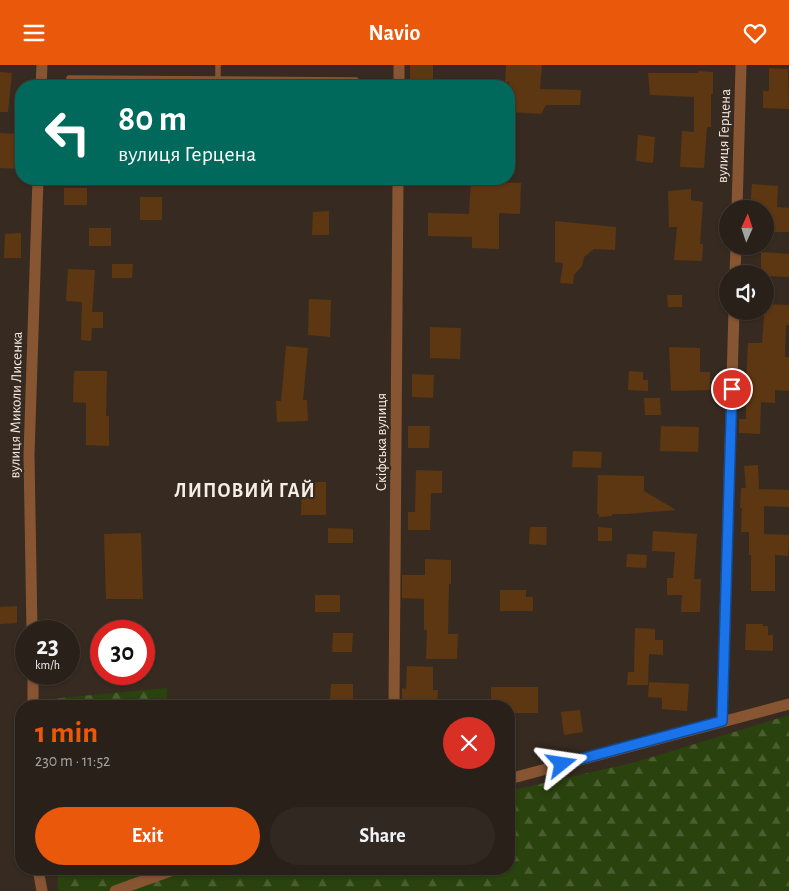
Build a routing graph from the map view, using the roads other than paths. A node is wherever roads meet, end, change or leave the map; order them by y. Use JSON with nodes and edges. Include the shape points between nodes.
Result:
{"nodes":[{"id":1,"x":42,"y":65,"type":"edge"},
{"id":2,"x":218,"y":65,"type":"edge"},
{"id":3,"x":399,"y":65,"type":"edge"},
{"id":4,"x":741,"y":65,"type":"edge"},
{"id":5,"x":69,"y":77,"type":"dead end"},
{"id":6,"x":218,"y":79,"type":"junction"},
{"id":7,"x":41,"y":80,"type":"edge"},
{"id":8,"x":356,"y":80,"type":"dead end"},
{"id":9,"x":399,"y":80,"type":"edge"},
{"id":10,"x":38,"y":185,"type":"edge"},
{"id":11,"x":398,"y":185,"type":"edge"},
{"id":12,"x":737,"y":200,"type":"edge"},
{"id":13,"x":734,"y":320,"type":"edge"},
{"id":14,"x":32,"y":620,"type":"edge"},
{"id":15,"x":33,"y":685,"type":"edge"},
{"id":16,"x":34,"y":700,"type":"edge"},
{"id":17,"x":394,"y":700,"type":"edge"},
{"id":18,"x":789,"y":704,"type":"edge"},
{"id":19,"x":722,"y":721,"type":"junction"},
{"id":20,"x":515,"y":777,"type":"edge"},
{"id":21,"x":39,"y":875,"type":"edge"},
{"id":22,"x":159,"y":875,"type":"edge"},
{"id":23,"x":42,"y":891,"type":"edge"},
{"id":24,"x":115,"y":891,"type":"edge"}],
"edges":[{"from":1,"to":7,"type":"street"},
{"from":2,"to":6,"type":"lane"},
{"from":3,"to":9,"type":"street"},
{"from":4,"to":12,"type":"street","name":"вулиця Герцена"},
{"from":5,"to":6,"type":"lane"},
{"from":6,"to":8,"type":"lane"},
{"from":10,"to":14,"type":"street","name":"вулиця Миколи Лисенка","via":[[29,455]]},
{"from":11,"to":17,"type":"street","name":"Скіфська вулиця"},
{"from":13,"to":19,"type":"street"},
{"from":15,"to":16,"type":"street"},
{"from":18,"to":19,"type":"street"},
{"from":19,"to":20,"type":"street"},
{"from":21,"to":23,"type":"street"},
{"from":22,"to":24,"type":"street"}]}
